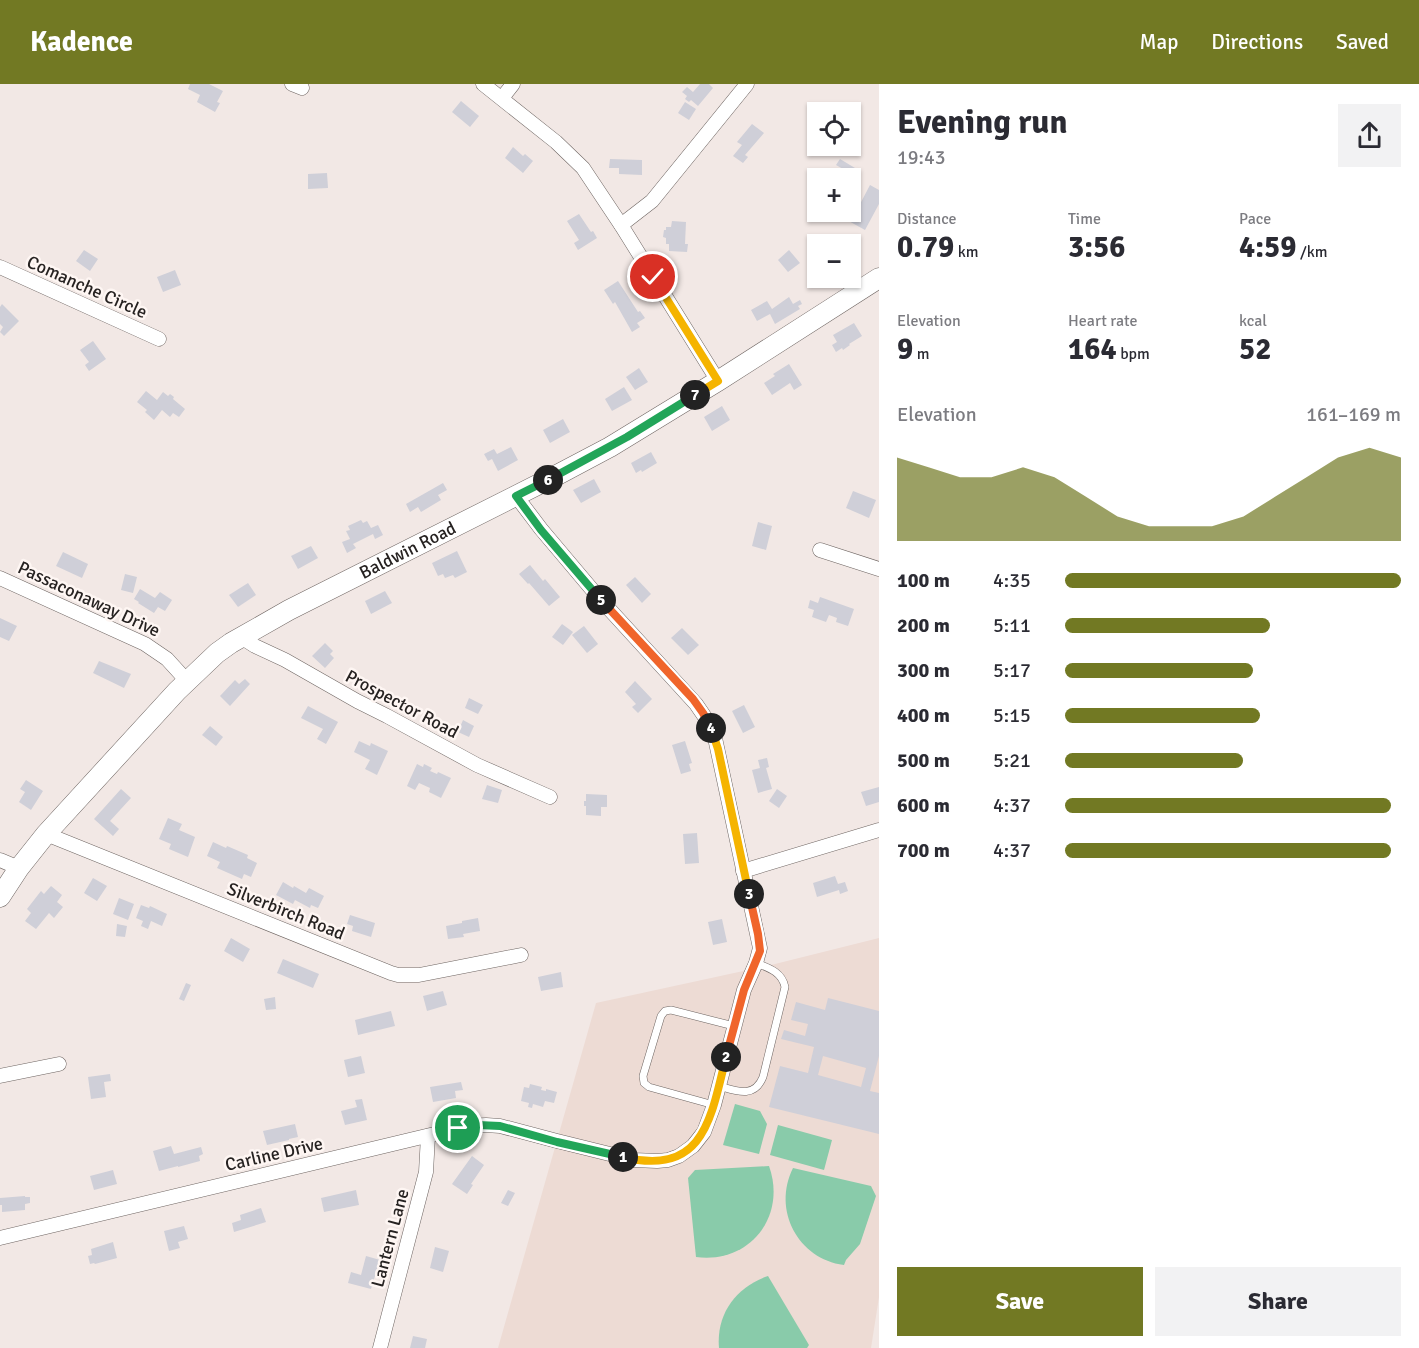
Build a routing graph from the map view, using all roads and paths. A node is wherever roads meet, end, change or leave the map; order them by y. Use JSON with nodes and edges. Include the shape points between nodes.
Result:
{"nodes":[{"id":1,"x":483,"y":84,"type":"edge"},
{"id":2,"x":513,"y":84,"type":"edge"},
{"id":3,"x":747,"y":84,"type":"edge"},
{"id":4,"x":502,"y":98,"type":"junction"},
{"id":5,"x":621,"y":225,"type":"junction"},
{"id":6,"x":0,"y":267,"type":"edge"},
{"id":7,"x":879,"y":278,"type":"edge"},
{"id":8,"x":159,"y":339,"type":"dead end"},
{"id":9,"x":718,"y":381,"type":"junction"},
{"id":10,"x":516,"y":496,"type":"junction"},
{"id":11,"x":820,"y":550,"type":"dead end"},
{"id":12,"x":879,"y":569,"type":"edge"},
{"id":13,"x":0,"y":578,"type":"edge"},
{"id":14,"x":241,"y":637,"type":"junction"},
{"id":15,"x":187,"y":681,"type":"junction"},
{"id":16,"x":550,"y":797,"type":"dead end"},
{"id":17,"x":879,"y":830,"type":"edge"},
{"id":18,"x":46,"y":834,"type":"junction"},
{"id":19,"x":0,"y":861,"type":"edge"},
{"id":20,"x":19,"y":868,"type":"junction"},
{"id":21,"x":743,"y":872,"type":"junction"},
{"id":22,"x":0,"y":897,"type":"edge"},
{"id":23,"x":521,"y":956,"type":"dead end"},
{"id":24,"x":756,"y":963,"type":"junction"},
{"id":25,"x":734,"y":1026,"type":"junction"},
{"id":26,"x":59,"y":1065,"type":"dead end"},
{"id":27,"x":0,"y":1076,"type":"edge"},
{"id":28,"x":719,"y":1086,"type":"junction"},
{"id":29,"x":714,"y":1105,"type":"junction"},
{"id":30,"x":428,"y":1136,"type":"junction"},
{"id":31,"x":0,"y":1238,"type":"edge"},
{"id":32,"x":380,"y":1348,"type":"edge"}],
"edges":[{"from":1,"to":4,"type":"street"},
{"from":2,"to":4,"type":"street"},
{"from":3,"to":5,"type":"street","via":[[652,201]]},
{"from":4,"to":5,"type":"street","via":[[583,168]]},
{"from":5,"to":9,"type":"street"},
{"from":6,"to":8,"type":"street","name":"Comanche Circle"},
{"from":7,"to":9,"type":"street","name":"Baldwin Road"},
{"from":9,"to":10,"type":"street","name":"Baldwin Road","via":[[618,442]]},
{"from":10,"to":14,"type":"street","name":"Baldwin Road"},
{"from":10,"to":21,"type":"street","via":[[541,530],[706,718],[718,749]]},
{"from":11,"to":12,"type":"street"},
{"from":13,"to":15,"type":"street","name":"Passaconaway Drive","via":[[145,644],[167,659]]},
{"from":14,"to":15,"type":"street","name":"Baldwin Road"},
{"from":14,"to":16,"type":"street","name":"Prospector Road","via":[[467,759]]},
{"from":15,"to":18,"type":"street","name":"Baldwin Road"},
{"from":17,"to":21,"type":"street"},
{"from":18,"to":20,"type":"street","name":"Baldwin Road"},
{"from":18,"to":23,"type":"street","name":"Silverbirch Road","via":[[391,973],[419,975]]},
{"from":19,"to":20,"type":"street"},
{"from":20,"to":22,"type":"street","name":"Baldwin Road"},
{"from":21,"to":24,"type":"street","via":[[760,945]]},
{"from":24,"to":25,"type":"street","name":"Carline Drive"},
{"from":24,"to":28,"type":"lane","via":[[781,976],[785,987],[763,1077],[749,1091]]},
{"from":25,"to":28,"type":"street","name":"Carline Drive"},
{"from":25,"to":29,"type":"lane","via":[[664,1011],[643,1076],[649,1087]]},
{"from":26,"to":27,"type":"street"},
{"from":28,"to":29,"type":"street","name":"Carline Drive"},
{"from":29,"to":30,"type":"street","name":"Carline Drive","via":[[697,1141],[668,1160],[634,1160],[494,1125],[468,1126]]},
{"from":30,"to":31,"type":"street","name":"Carline Drive"},
{"from":30,"to":32,"type":"street","name":"Lantern Lane","via":[[426,1172]]}]}
